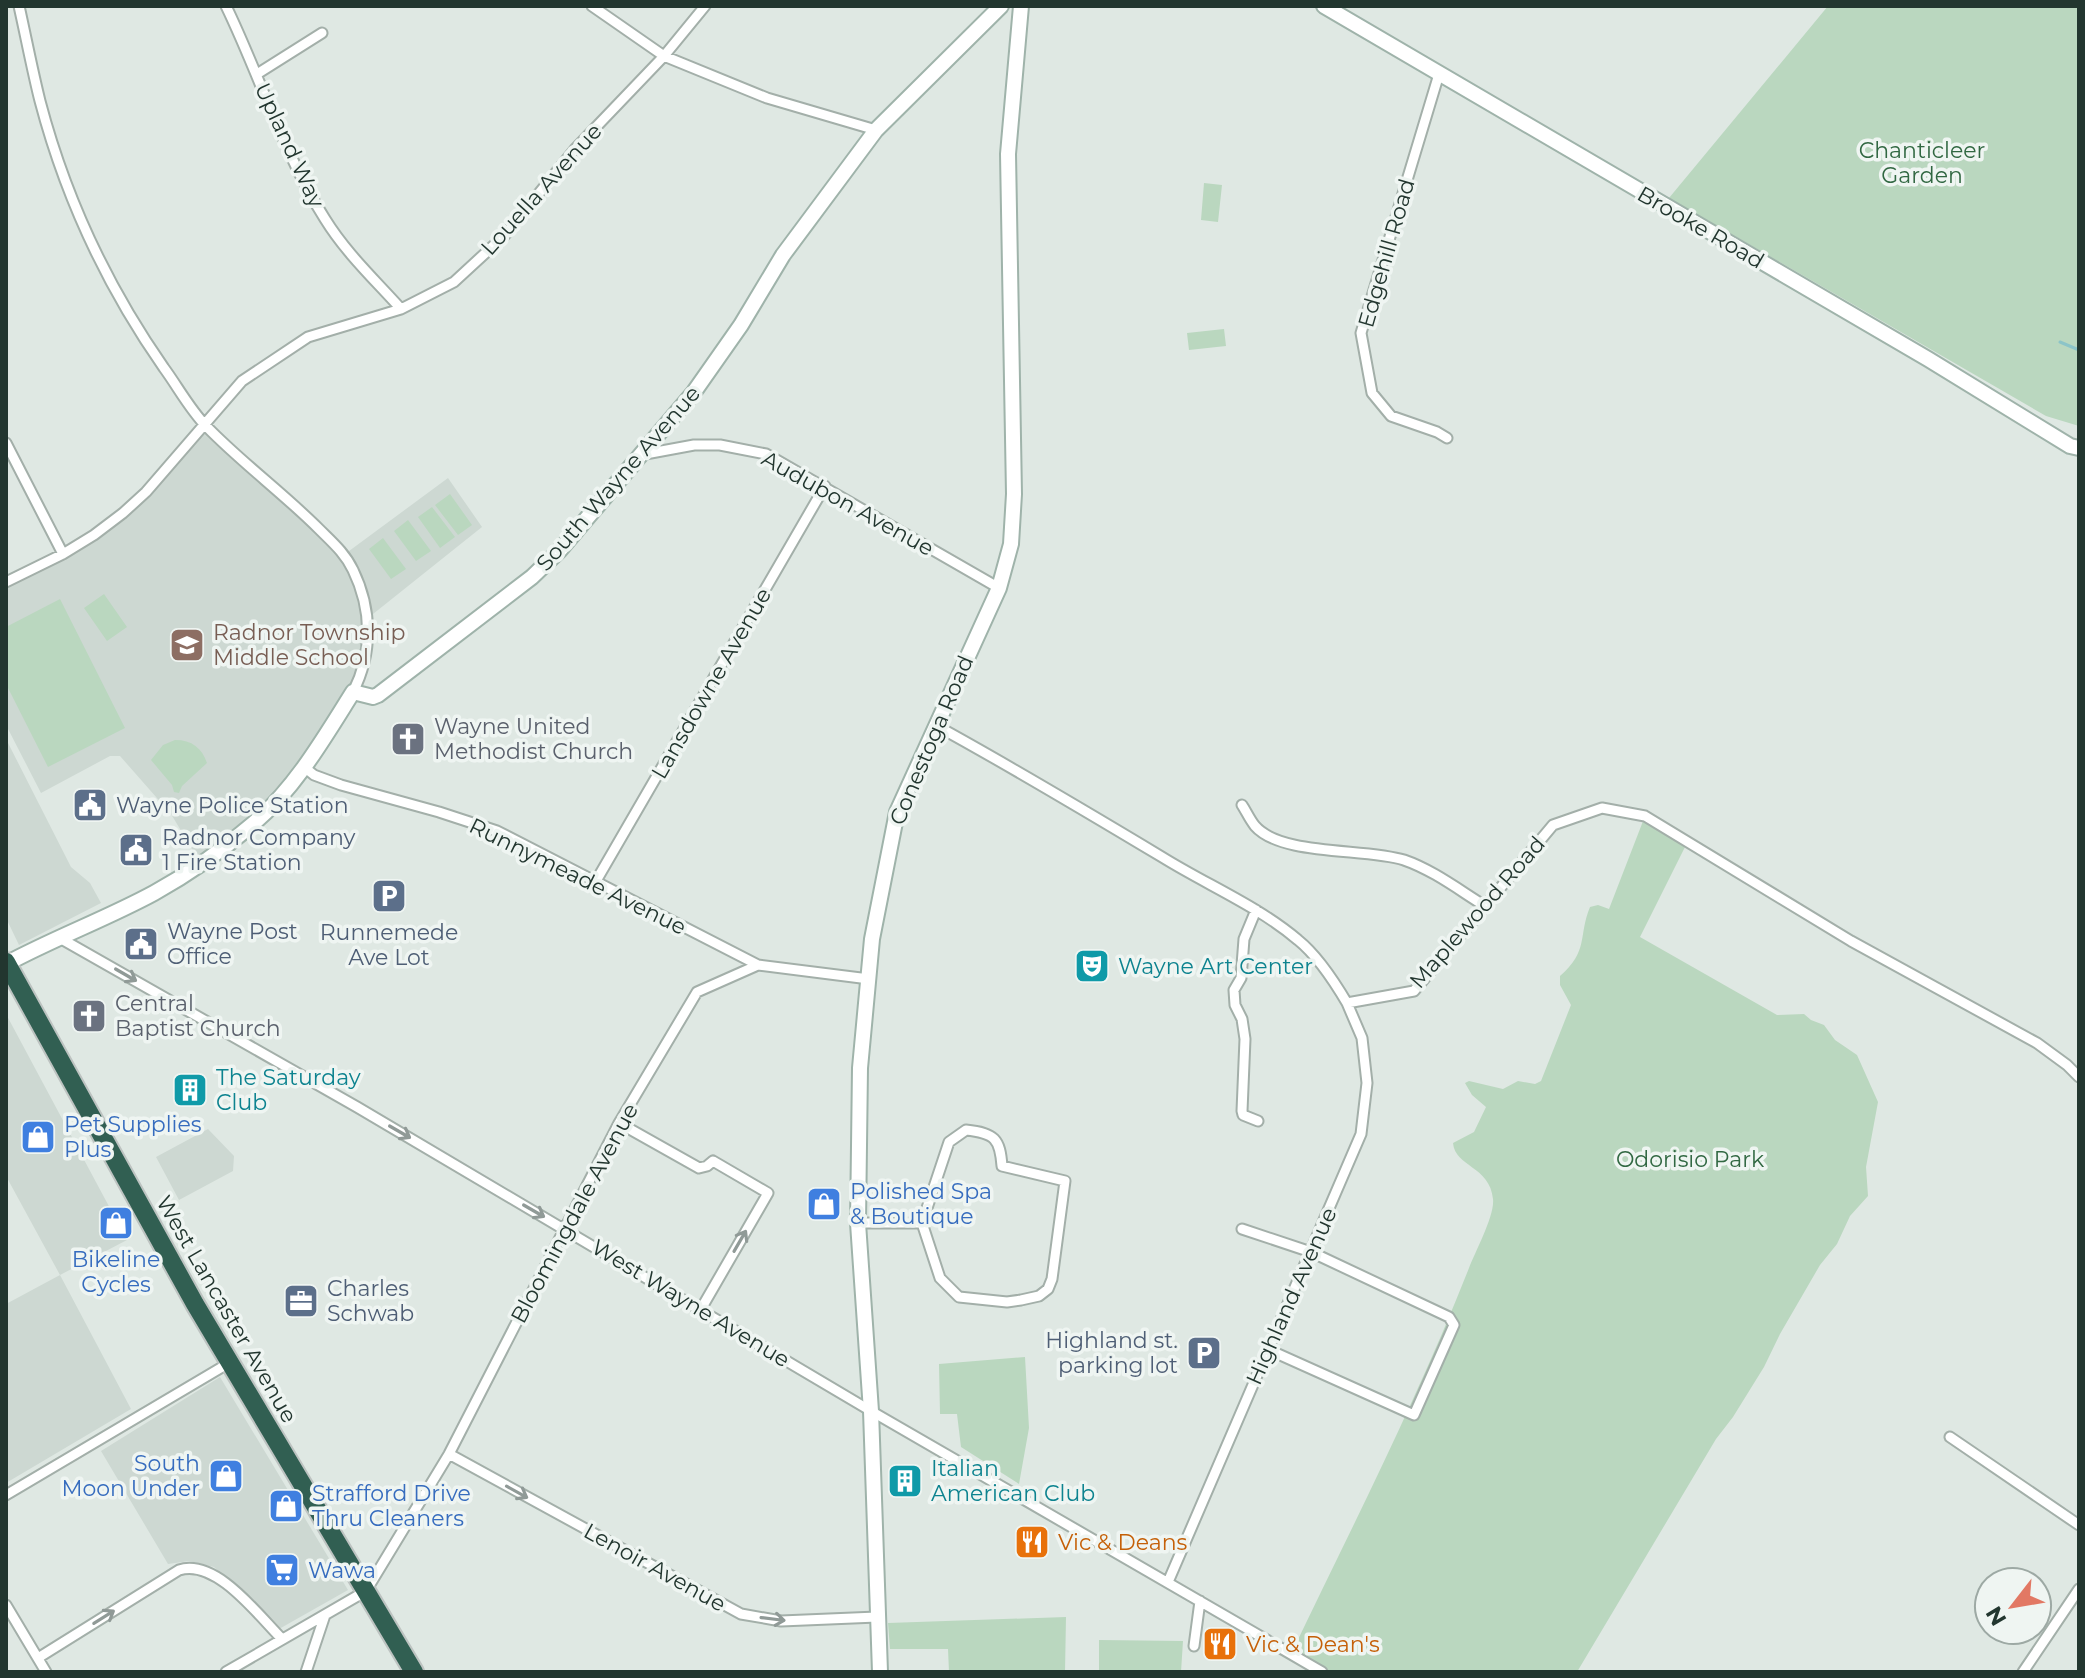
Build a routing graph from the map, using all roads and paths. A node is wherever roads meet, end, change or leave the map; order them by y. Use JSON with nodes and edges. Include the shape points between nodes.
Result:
{"nodes":[{"id":1,"x":19,"y":6,"type":"edge"},
{"id":2,"x":226,"y":6,"type":"edge"},
{"id":3,"x":592,"y":6,"type":"edge"},
{"id":4,"x":705,"y":6,"type":"edge"},
{"id":5,"x":1001,"y":6,"type":"edge"},
{"id":6,"x":1021,"y":6,"type":"edge"},
{"id":7,"x":1324,"y":6,"type":"edge"},
{"id":8,"x":322,"y":33,"type":"dead end"},
{"id":9,"x":664,"y":56,"type":"junction"},
{"id":10,"x":257,"y":74,"type":"junction"},
{"id":11,"x":1439,"y":74,"type":"junction"},
{"id":12,"x":876,"y":130,"type":"junction"},
{"id":13,"x":401,"y":309,"type":"junction"},
{"id":14,"x":205,"y":425,"type":"junction"},
{"id":15,"x":1447,"y":438,"type":"dead end"},
{"id":16,"x":6,"y":443,"type":"edge"},
{"id":17,"x":2079,"y":448,"type":"edge"},
{"id":18,"x":640,"y":455,"type":"junction"},
{"id":19,"x":825,"y":486,"type":"junction"},
{"id":20,"x":63,"y":554,"type":"junction"},
{"id":21,"x":6,"y":582,"type":"edge"},
{"id":22,"x":999,"y":588,"type":"junction"},
{"id":23,"x":353,"y":692,"type":"junction"},
{"id":24,"x":935,"y":725,"type":"junction"},
{"id":25,"x":304,"y":767,"type":"junction"},
{"id":26,"x":1242,"y":805,"type":"dead end"},
{"id":27,"x":596,"y":881,"type":"junction"},
{"id":28,"x":1485,"y":906,"type":"junction"},
{"id":29,"x":1256,"y":910,"type":"junction"},
{"id":30,"x":58,"y":937,"type":"junction"},
{"id":31,"x":6,"y":963,"type":"edge"},
{"id":32,"x":758,"y":965,"type":"junction"},
{"id":33,"x":869,"y":979,"type":"junction"},
{"id":34,"x":1347,"y":1003,"type":"junction"},
{"id":35,"x":2079,"y":1077,"type":"edge"},
{"id":36,"x":1258,"y":1121,"type":"dead end"},
{"id":37,"x":619,"y":1123,"type":"junction"},
{"id":38,"x":858,"y":1223,"type":"junction"},
{"id":39,"x":922,"y":1223,"type":"junction"},
{"id":40,"x":565,"y":1228,"type":"junction"},
{"id":41,"x":1242,"y":1229,"type":"dead end"},
{"id":42,"x":1311,"y":1252,"type":"junction"},
{"id":43,"x":701,"y":1309,"type":"junction"},
{"id":44,"x":1267,"y":1349,"type":"junction"},
{"id":45,"x":229,"y":1363,"type":"junction"},
{"id":46,"x":871,"y":1411,"type":"junction"},
{"id":47,"x":1950,"y":1437,"type":"dead end"},
{"id":48,"x":449,"y":1454,"type":"junction"},
{"id":49,"x":6,"y":1495,"type":"edge"},
{"id":50,"x":2079,"y":1525,"type":"edge"},
{"id":51,"x":1168,"y":1582,"type":"junction"},
{"id":52,"x":2079,"y":1589,"type":"edge"},
{"id":53,"x":366,"y":1591,"type":"junction"},
{"id":54,"x":1200,"y":1601,"type":"junction"},
{"id":55,"x":6,"y":1605,"type":"edge"},
{"id":56,"x":325,"y":1615,"type":"junction"},
{"id":57,"x":9,"y":1617,"type":"edge"},
{"id":58,"x":877,"y":1617,"type":"junction"},
{"id":59,"x":282,"y":1639,"type":"junction"},
{"id":60,"x":1194,"y":1646,"type":"dead end"},
{"id":61,"x":38,"y":1658,"type":"junction"},
{"id":62,"x":46,"y":1672,"type":"edge"},
{"id":63,"x":226,"y":1672,"type":"edge"},
{"id":64,"x":306,"y":1672,"type":"edge"},
{"id":65,"x":414,"y":1672,"type":"edge"},
{"id":66,"x":880,"y":1672,"type":"edge"},
{"id":67,"x":1322,"y":1672,"type":"edge"},
{"id":68,"x":2023,"y":1672,"type":"edge"}],
"edges":[{"from":1,"to":14,"type":"street","via":[[40,102],[93,247],[143,338]]},
{"from":2,"to":10,"type":"street","name":"Upland Way"},
{"from":3,"to":9,"type":"street"},
{"from":4,"to":9,"type":"street","name":"Louella Avenue"},
{"from":5,"to":12,"type":"main road","name":"South Wayne Avenue"},
{"from":6,"to":22,"type":"main road","name":"Conestoga Road","via":[[1008,154],[1014,514]]},
{"from":7,"to":11,"type":"main road","name":"Brooke Road"},
{"from":8,"to":10,"type":"street"},
{"from":9,"to":12,"type":"street","via":[[767,98]]},
{"from":9,"to":13,"type":"street","name":"Louella Avenue","via":[[575,149],[505,235],[454,282]]},
{"from":10,"to":13,"type":"street","name":"Upland Way","via":[[324,218]]},
{"from":11,"to":15,"type":"street","name":"Edgehill Road","via":[[1361,333],[1372,393],[1391,416]]},
{"from":11,"to":17,"type":"main road","name":"Brooke Road"},
{"from":12,"to":18,"type":"main road","name":"South Wayne Avenue","via":[[783,255],[694,392]]},
{"from":13,"to":14,"type":"street","name":"Louella Avenue","via":[[308,337],[242,381]]},
{"from":14,"to":20,"type":"street","name":"Louella Avenue","via":[[146,492]]},
{"from":14,"to":23,"type":"street","via":[[345,555],[359,584],[369,632],[365,663]]},
{"from":16,"to":20,"type":"street"},
{"from":18,"to":19,"type":"street","name":"Audubon Avenue","via":[[694,445],[743,449],[766,454]]},
{"from":18,"to":23,"type":"main road","name":"South Wayne Avenue","via":[[532,577],[378,695]]},
{"from":19,"to":22,"type":"street","name":"Audubon Avenue"},
{"from":19,"to":27,"type":"street","name":"Lansdowne Avenue"},
{"from":20,"to":21,"type":"street","name":"Louella Avenue"},
{"from":22,"to":24,"type":"main road","name":"Conestoga Road"},
{"from":23,"to":25,"type":"main road"},
{"from":24,"to":29,"type":"street"},
{"from":24,"to":33,"type":"main road","name":"Conestoga Road","via":[[892,830]]},
{"from":25,"to":27,"type":"street","name":"Runnymeade Avenue","via":[[341,785],[497,831]]},
{"from":25,"to":30,"type":"main road","via":[[255,822],[201,864],[154,893]]},
{"from":26,"to":28,"type":"street","via":[[1257,828],[1279,839],[1407,861]]},
{"from":27,"to":32,"type":"street","name":"Runnymeade Avenue"},
{"from":28,"to":34,"type":"street","name":"Maplewood Road","via":[[1414,991]]},
{"from":28,"to":35,"type":"street","name":"Maplewood Road","via":[[1553,825],[1602,808],[1645,816],[1851,941],[2037,1043]]},
{"from":29,"to":34,"type":"street","via":[[1309,950]]},
{"from":29,"to":36,"type":"street","via":[[1234,990],[1245,1039],[1242,1111]]},
{"from":30,"to":31,"type":"main road"},
{"from":30,"to":40,"type":"street","name":"West Wayne Avenue","one_way":true},
{"from":31,"to":45,"type":"highway","name":"West Lancaster Avenue"},
{"from":32,"to":33,"type":"street"},
{"from":32,"to":37,"type":"street","name":"Bloomingdale Avenue","via":[[697,992]]},
{"from":33,"to":38,"type":"main road","name":"Conestoga Road","via":[[860,1068]]},
{"from":34,"to":42,"type":"street","name":"Highland Avenue","via":[[1362,1038],[1367,1083],[1361,1134]]},
{"from":37,"to":40,"type":"street","name":"Bloomingdale Avenue"},
{"from":43,"to":37,"type":"street","one_way":true,"via":[[768,1193],[713,1161],[699,1168]]},
{"from":38,"to":39,"type":"street"},
{"from":38,"to":46,"type":"main road","name":"Conestoga Road"},
{"from":39,"to":39,"type":"street","via":[[937,1272],[959,1297],[1007,1302],[1039,1296],[1052,1279],[1065,1181],[1002,1166],[996,1138],[966,1130],[949,1142]]},
{"from":40,"to":43,"type":"street","name":"West Wayne Avenue"},
{"from":40,"to":48,"type":"street","name":"Bloomingdale Avenue"},
{"from":41,"to":42,"type":"street"},
{"from":42,"to":44,"type":"street","name":"Highland Avenue"},
{"from":42,"to":44,"type":"street","via":[[1449,1317],[1454,1325],[1414,1415]]},
{"from":43,"to":46,"type":"street","name":"West Wayne Avenue"},
{"from":44,"to":51,"type":"street","name":"Highland Avenue"},
{"from":45,"to":49,"type":"street"},
{"from":45,"to":53,"type":"highway","name":"West Lancaster Avenue"},
{"from":46,"to":51,"type":"street","name":"West Wayne Avenue"},
{"from":46,"to":58,"type":"main road","name":"Conestoga Road"},
{"from":47,"to":50,"type":"street"},
{"from":48,"to":53,"type":"street","name":"Bloomingdale Avenue"},
{"from":48,"to":58,"type":"street","name":"Lenoir Avenue","one_way":true,"via":[[741,1614],[781,1621]]},
{"from":51,"to":54,"type":"street","name":"West Wayne Avenue"},
{"from":52,"to":68,"type":"street"},
{"from":53,"to":56,"type":"street"},
{"from":53,"to":65,"type":"highway","name":"West Lancaster Avenue"},
{"from":54,"to":60,"type":"street"},
{"from":54,"to":67,"type":"street","name":"West Wayne Avenue"},
{"from":55,"to":57,"type":"street"},
{"from":56,"to":59,"type":"street"},
{"from":56,"to":64,"type":"street"},
{"from":57,"to":61,"type":"street"},
{"from":58,"to":66,"type":"main road","name":"Conestoga Road"},
{"from":61,"to":59,"type":"street","one_way":true,"via":[[188,1567],[212,1573]]},
{"from":59,"to":63,"type":"street"},
{"from":61,"to":62,"type":"street"}]}
